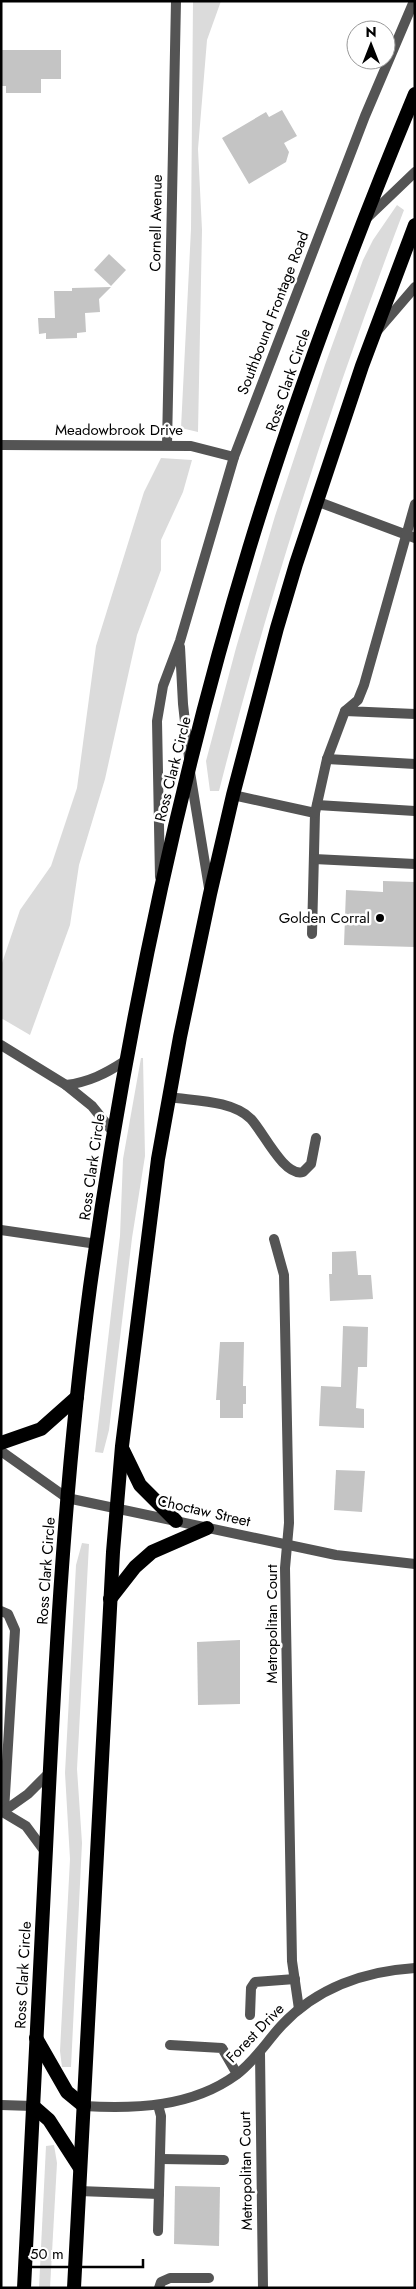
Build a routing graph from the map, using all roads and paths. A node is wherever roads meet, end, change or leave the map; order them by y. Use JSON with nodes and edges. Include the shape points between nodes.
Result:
{"nodes":[{"id":1,"x":176,"y":1,"type":"edge"},
{"id":2,"x":414,"y":1,"type":"edge"},
{"id":3,"x":415,"y":94,"type":"edge"},
{"id":4,"x":415,"y":172,"type":"edge"},
{"id":5,"x":362,"y":223,"type":"junction"},
{"id":6,"x":415,"y":225,"type":"edge"},
{"id":7,"x":415,"y":287,"type":"edge"},
{"id":8,"x":373,"y":336,"type":"junction"},
{"id":9,"x":1,"y":445,"type":"edge"},
{"id":10,"x":166,"y":445,"type":"junction"},
{"id":11,"x":234,"y":457,"type":"junction"},
{"id":12,"x":316,"y":501,"type":"junction"},
{"id":13,"x":415,"y":504,"type":"edge"},
{"id":14,"x":410,"y":537,"type":"edge"},
{"id":15,"x":180,"y":642,"type":"junction"},
{"id":16,"x":346,"y":711,"type":"junction"},
{"id":17,"x":415,"y":714,"type":"edge"},
{"id":18,"x":327,"y":759,"type":"junction"},
{"id":19,"x":415,"y":764,"type":"edge"},
{"id":20,"x":190,"y":768,"type":"junction"},
{"id":21,"x":233,"y":795,"type":"junction"},
{"id":22,"x":316,"y":809,"type":"junction"},
{"id":23,"x":415,"y":811,"type":"edge"},
{"id":24,"x":314,"y":859,"type":"junction"},
{"id":25,"x":415,"y":864,"type":"edge"},
{"id":26,"x":160,"y":893,"type":"junction"},
{"id":27,"x":210,"y":894,"type":"junction"},
{"id":28,"x":312,"y":934,"type":"dead end"},
{"id":29,"x":1,"y":1045,"type":"edge"},
{"id":30,"x":125,"y":1062,"type":"junction"},
{"id":31,"x":66,"y":1085,"type":"junction"},
{"id":32,"x":169,"y":1097,"type":"junction"},
{"id":33,"x":113,"y":1132,"type":"junction"},
{"id":34,"x":316,"y":1138,"type":"dead end"},
{"id":35,"x":1,"y":1230,"type":"edge"},
{"id":36,"x":274,"y":1239,"type":"dead end"},
{"id":37,"x":97,"y":1244,"type":"junction"},
{"id":38,"x":77,"y":1397,"type":"junction"},
{"id":39,"x":1,"y":1443,"type":"edge"},
{"id":40,"x":122,"y":1446,"type":"junction"},
{"id":41,"x":1,"y":1451,"type":"edge"},
{"id":42,"x":68,"y":1498,"type":"junction"},
{"id":43,"x":117,"y":1508,"type":"junction"},
{"id":44,"x":176,"y":1521,"type":"junction"},
{"id":45,"x":207,"y":1528,"type":"junction"},
{"id":46,"x":288,"y":1545,"type":"junction"},
{"id":47,"x":415,"y":1564,"type":"edge"},
{"id":48,"x":110,"y":1600,"type":"junction"},
{"id":49,"x":1,"y":1611,"type":"edge"},
{"id":50,"x":50,"y":1772,"type":"junction"},
{"id":51,"x":2,"y":1811,"type":"edge"},
{"id":52,"x":46,"y":1853,"type":"junction"},
{"id":53,"x":415,"y":1968,"type":"edge"},
{"id":54,"x":295,"y":1979,"type":"junction"},
{"id":55,"x":299,"y":2009,"type":"junction"},
{"id":56,"x":250,"y":2015,"type":"dead end"},
{"id":57,"x":36,"y":2037,"type":"junction"},
{"id":58,"x":170,"y":2045,"type":"dead end"},
{"id":59,"x":260,"y":2053,"type":"junction"},
{"id":60,"x":237,"y":2074,"type":"junction"},
{"id":61,"x":1,"y":2105,"type":"edge"},
{"id":62,"x":158,"y":2105,"type":"junction"},
{"id":63,"x":33,"y":2106,"type":"junction"},
{"id":64,"x":84,"y":2106,"type":"junction"},
{"id":65,"x":160,"y":2159,"type":"junction"},
{"id":66,"x":224,"y":2160,"type":"dead end"},
{"id":67,"x":80,"y":2168,"type":"junction"},
{"id":68,"x":79,"y":2191,"type":"junction"},
{"id":69,"x":159,"y":2194,"type":"junction"},
{"id":70,"x":158,"y":2231,"type":"dead end"},
{"id":71,"x":209,"y":2278,"type":"dead end"},
{"id":72,"x":24,"y":2288,"type":"edge"},
{"id":73,"x":74,"y":2288,"type":"edge"},
{"id":74,"x":159,"y":2288,"type":"edge"},
{"id":75,"x":263,"y":2288,"type":"edge"}],
"edges":[{"from":1,"to":10,"type":"street","name":"Cornell Avenue"},
{"from":2,"to":11,"type":"street","name":"Southbound Frontage Road","via":[[365,116]]},
{"from":3,"to":5,"type":"highway","name":"Ross Clark Circle"},
{"from":4,"to":5,"type":"street"},
{"from":5,"to":20,"type":"highway","name":"Ross Clark Circle","via":[[313,354],[254,532]]},
{"from":6,"to":8,"type":"highway"},
{"from":7,"to":8,"type":"street"},
{"from":8,"to":12,"type":"highway"},
{"from":9,"to":10,"type":"street","name":"Meadowbrook Drive"},
{"from":10,"to":11,"type":"street","name":"Meadowbrook Drive","via":[[191,446]]},
{"from":11,"to":15,"type":"street","name":"Southbound Frontage Road"},
{"from":12,"to":14,"type":"street"},
{"from":12,"to":21,"type":"highway","via":[[277,628]]},
{"from":13,"to":14,"type":"street"},
{"from":14,"to":16,"type":"street","via":[[364,686],[358,700]]},
{"from":15,"to":20,"type":"street","name":"Southbound Frontage Road","via":[[182,704]]},
{"from":15,"to":26,"type":"street","name":"Southbound Frontage Road","via":[[163,686],[157,721]]},
{"from":16,"to":17,"type":"street"},
{"from":16,"to":18,"type":"street"},
{"from":18,"to":19,"type":"street"},
{"from":18,"to":22,"type":"street"},
{"from":20,"to":26,"type":"highway","name":"Ross Clark Circle"},
{"from":20,"to":27,"type":"street","name":"Southbound Frontage Road"},
{"from":21,"to":22,"type":"street"},
{"from":21,"to":27,"type":"highway"},
{"from":22,"to":23,"type":"street"},
{"from":22,"to":24,"type":"street"},
{"from":24,"to":25,"type":"street"},
{"from":24,"to":28,"type":"street"},
{"from":26,"to":30,"type":"highway","name":"Ross Clark Circle"},
{"from":27,"to":32,"type":"highway"},
{"from":29,"to":31,"type":"street"},
{"from":30,"to":31,"type":"street","via":[[87,1082]]},
{"from":30,"to":33,"type":"highway","name":"Ross Clark Circle"},
{"from":31,"to":33,"type":"street","via":[[92,1106]]},
{"from":32,"to":34,"type":"street","via":[[220,1105],[243,1113],[292,1172],[302,1172],[309,1167]]},
{"from":32,"to":40,"type":"highway","via":[[139,1296]]},
{"from":33,"to":37,"type":"highway","name":"Ross Clark Circle"},
{"from":35,"to":37,"type":"street"},
{"from":36,"to":46,"type":"street","name":"Metropolitan Court","via":[[284,1275]]},
{"from":37,"to":38,"type":"highway","name":"Ross Clark Circle"},
{"from":38,"to":39,"type":"highway","via":[[42,1429]]},
{"from":38,"to":42,"type":"highway","name":"Ross Clark Circle"},
{"from":40,"to":43,"type":"highway"},
{"from":40,"to":44,"type":"highway","via":[[140,1485]]},
{"from":41,"to":42,"type":"street","name":"Choctaw Street"},
{"from":42,"to":43,"type":"street","name":"Choctaw Street"},
{"from":42,"to":50,"type":"highway","name":"Ross Clark Circle"},
{"from":43,"to":44,"type":"street","name":"Choctaw Street"},
{"from":43,"to":48,"type":"highway"},
{"from":44,"to":45,"type":"street","name":"Choctaw Street"},
{"from":45,"to":46,"type":"street","name":"Choctaw Street"},
{"from":45,"to":48,"type":"highway","via":[[152,1552],[135,1566]]},
{"from":46,"to":47,"type":"street","name":"Choctaw Street","via":[[336,1555]]},
{"from":46,"to":54,"type":"street","name":"Metropolitan Court","via":[[292,1951]]},
{"from":48,"to":64,"type":"highway"},
{"from":49,"to":51,"type":"street","via":[[8,1614],[16,1630]]},
{"from":50,"to":51,"type":"street","via":[[28,1794]]},
{"from":50,"to":52,"type":"highway","name":"Ross Clark Circle"},
{"from":51,"to":52,"type":"street","via":[[26,1826]]},
{"from":52,"to":57,"type":"highway","name":"Ross Clark Circle"},
{"from":53,"to":55,"type":"street","name":"Forest Drive","via":[[359,1977],[318,1995]]},
{"from":54,"to":55,"type":"street","name":"Metropolitan Court"},
{"from":54,"to":56,"type":"street","via":[[255,1982],[250,1988]]},
{"from":55,"to":59,"type":"street","name":"Forest Drive"},
{"from":57,"to":63,"type":"highway","name":"Ross Clark Circle"},
{"from":57,"to":64,"type":"highway","via":[[66,2092]]},
{"from":58,"to":60,"type":"street","via":[[222,2048]]},
{"from":59,"to":60,"type":"street","name":"Forest Drive"},
{"from":59,"to":75,"type":"street","name":"Metropolitan Court"},
{"from":60,"to":62,"type":"street","name":"Forest Drive","via":[[202,2093]]},
{"from":61,"to":63,"type":"street"},
{"from":62,"to":64,"type":"street","name":"Forest Drive","via":[[125,2108]]},
{"from":62,"to":65,"type":"street","via":[[161,2116]]},
{"from":63,"to":67,"type":"highway","via":[[49,2120]]},
{"from":63,"to":72,"type":"highway","name":"Ross Clark Circle"},
{"from":64,"to":67,"type":"highway"},
{"from":65,"to":66,"type":"street"},
{"from":65,"to":69,"type":"street"},
{"from":67,"to":68,"type":"highway"},
{"from":68,"to":69,"type":"street"},
{"from":68,"to":73,"type":"highway"},
{"from":69,"to":70,"type":"street"},
{"from":71,"to":74,"type":"street","via":[[170,2278],[161,2282]]}]}
